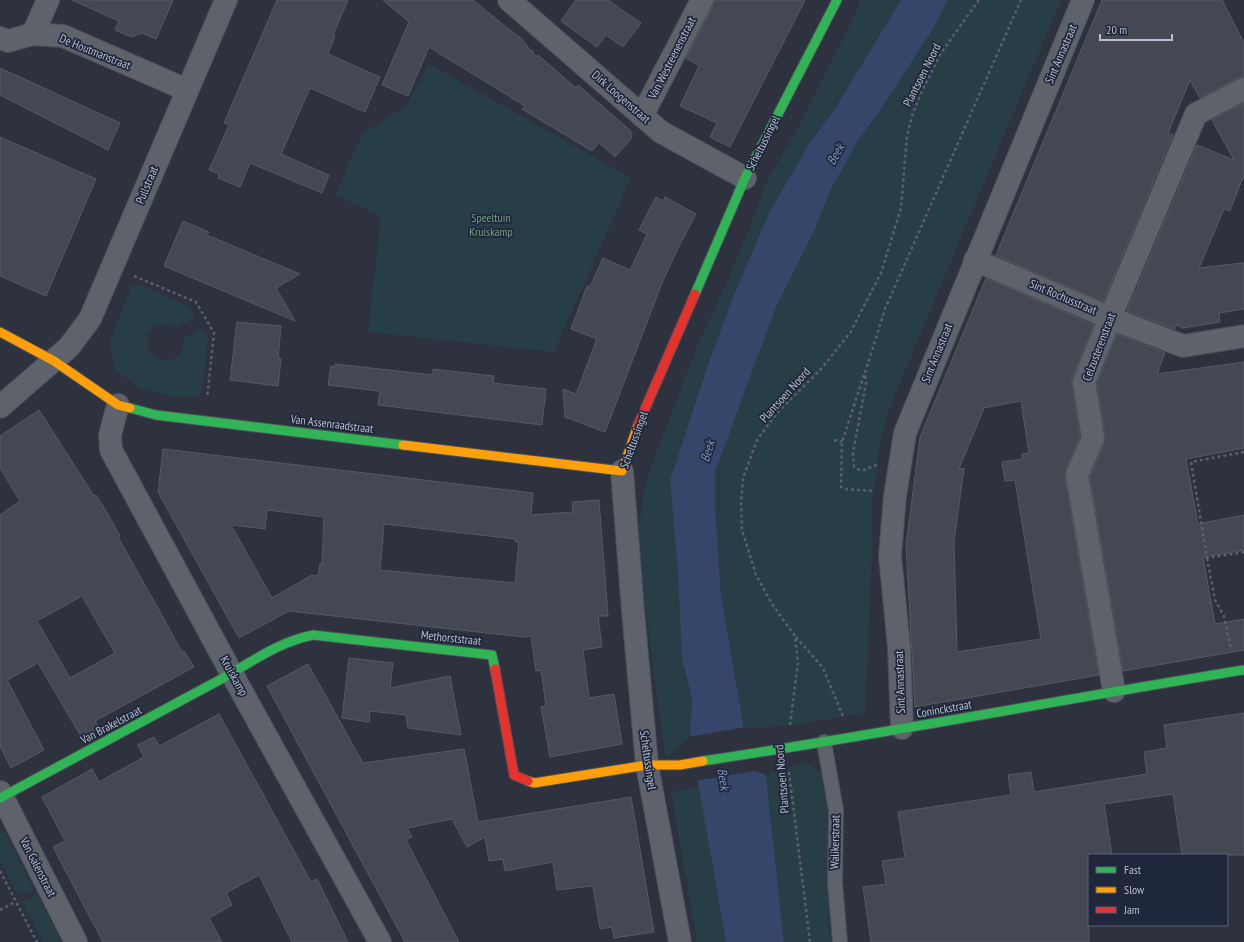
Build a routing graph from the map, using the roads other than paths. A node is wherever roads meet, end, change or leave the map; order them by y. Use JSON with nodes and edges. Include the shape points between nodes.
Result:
{"nodes":[{"id":1,"x":48,"y":0,"type":"edge"},
{"id":2,"x":226,"y":0,"type":"edge"},
{"id":3,"x":509,"y":0,"type":"edge"},
{"id":4,"x":702,"y":0,"type":"edge"},
{"id":5,"x":837,"y":0,"type":"edge"},
{"id":6,"x":1083,"y":0,"type":"edge"},
{"id":7,"x":33,"y":34,"type":"junction"},
{"id":8,"x":0,"y":38,"type":"edge"},
{"id":9,"x":1244,"y":89,"type":"edge"},
{"id":10,"x":187,"y":90,"type":"junction"},
{"id":11,"x":642,"y":116,"type":"junction"},
{"id":12,"x":745,"y":178,"type":"junction"},
{"id":13,"x":975,"y":260,"type":"junction"},
{"id":14,"x":1110,"y":318,"type":"junction"},
{"id":15,"x":0,"y":332,"type":"edge"},
{"id":16,"x":1244,"y":336,"type":"edge"},
{"id":17,"x":54,"y":361,"type":"junction"},
{"id":18,"x":118,"y":405,"type":"junction"},
{"id":19,"x":0,"y":407,"type":"edge"},
{"id":20,"x":622,"y":471,"type":"junction"},
{"id":21,"x":1240,"y":671,"type":"edge"},
{"id":22,"x":232,"y":674,"type":"junction"},
{"id":23,"x":1114,"y":691,"type":"junction"},
{"id":24,"x":902,"y":728,"type":"junction"},
{"id":25,"x":824,"y":742,"type":"junction"},
{"id":26,"x":647,"y":765,"type":"junction"},
{"id":27,"x":1,"y":795,"type":"edge"},
{"id":28,"x":76,"y":942,"type":"edge"},
{"id":29,"x":380,"y":942,"type":"edge"},
{"id":30,"x":680,"y":942,"type":"edge"},
{"id":31,"x":840,"y":942,"type":"edge"}],
"edges":[{"from":1,"to":7,"type":"street"},
{"from":2,"to":10,"type":"street","name":"Pullstraat"},
{"from":3,"to":11,"type":"street","name":"Dirk Loogenstraat"},
{"from":4,"to":11,"type":"street","name":"Van Westreenenstraat"},
{"from":5,"to":12,"type":"street","name":"Scheltussingel"},
{"from":6,"to":13,"type":"street","name":"Sint Annastraat"},
{"from":7,"to":8,"type":"street","name":"De Houtmanstraat","via":[[8,41]]},
{"from":7,"to":10,"type":"street","name":"De Houtmanstraat","via":[[63,36]]},
{"from":9,"to":14,"type":"street","name":"Celzusterenstraat","via":[[1196,114]]},
{"from":10,"to":17,"type":"street","name":"Pullstraat","via":[[90,320],[69,347]]},
{"from":11,"to":12,"type":"street","name":"Dirk Loogenstraat","via":[[661,132]]},
{"from":12,"to":20,"type":"street","name":"Scheltussingel","via":[[640,420]]},
{"from":13,"to":14,"type":"street","name":"Sint Rochusstraat"},
{"from":13,"to":24,"type":"street","name":"Sint Annastraat","via":[[905,433],[899,467],[890,556],[899,648]]},
{"from":14,"to":16,"type":"street","name":"Sint Rochusstraat","via":[[1183,346]]},
{"from":14,"to":23,"type":"street","name":"Celzusterenstraat","via":[[1084,382],[1093,438],[1077,475]]},
{"from":15,"to":17,"type":"street","name":"Van Assenraadstraat"},
{"from":17,"to":18,"type":"street","name":"Van Assenraadstraat"},
{"from":17,"to":19,"type":"street","name":"Pullstraat"},
{"from":18,"to":20,"type":"street","name":"Van Assenraadstraat","via":[[156,415]]},
{"from":18,"to":22,"type":"street","name":"Kruiskamp","via":[[110,435],[111,450]]},
{"from":20,"to":26,"type":"street","name":"Scheltussingel"},
{"from":21,"to":23,"type":"street","name":"Coninckstraat"},
{"from":22,"to":26,"type":"street","name":"Methorststraat","via":[[259,655],[296,638],[313,635],[492,655],[514,775],[534,783]]},
{"from":22,"to":27,"type":"street","name":"Van Brakelstraat"},
{"from":22,"to":29,"type":"street","name":"Kruiskamp"},
{"from":23,"to":24,"type":"street","name":"Coninckstraat"},
{"from":24,"to":25,"type":"street","name":"Coninckstraat"},
{"from":25,"to":26,"type":"street","name":"Coninckstraat","via":[[680,765]]},
{"from":25,"to":31,"type":"lane","name":"Walikerstraat","via":[[836,810],[835,882]]},
{"from":26,"to":30,"type":"street","name":"Scheltussingel"},
{"from":27,"to":28,"type":"street","name":"Van Galenstraat"}]}
